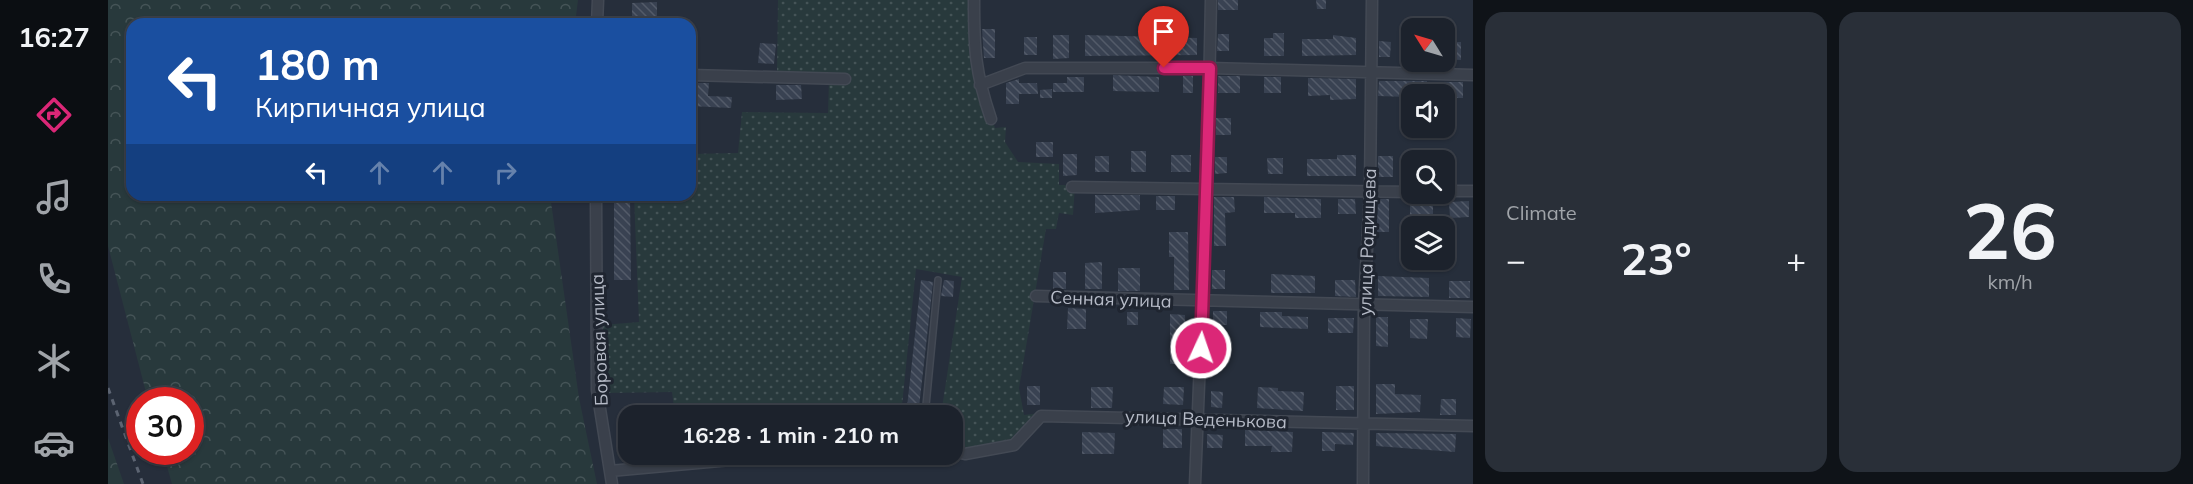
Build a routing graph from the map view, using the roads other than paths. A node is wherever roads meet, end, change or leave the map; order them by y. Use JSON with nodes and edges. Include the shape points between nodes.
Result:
{"nodes":[{"id":1,"x":598,"y":0,"type":"edge"},
{"id":2,"x":974,"y":0,"type":"edge"},
{"id":3,"x":1211,"y":0,"type":"edge"},
{"id":4,"x":1371,"y":0,"type":"edge"},
{"id":5,"x":597,"y":18,"type":"edge"},
{"id":6,"x":1210,"y":68,"type":"junction"},
{"id":7,"x":1370,"y":71,"type":"junction"},
{"id":8,"x":696,"y":75,"type":"edge"},
{"id":9,"x":1473,"y":75,"type":"edge"},
{"id":10,"x":845,"y":79,"type":"dead end"},
{"id":11,"x":980,"y":85,"type":"junction"},
{"id":12,"x":991,"y":119,"type":"dead end"},
{"id":13,"x":1072,"y":187,"type":"dead end"},
{"id":14,"x":1207,"y":187,"type":"junction"},
{"id":15,"x":1473,"y":191,"type":"edge"},
{"id":16,"x":1370,"y":192,"type":"junction"},
{"id":17,"x":1401,"y":192,"type":"edge"},
{"id":18,"x":1455,"y":192,"type":"edge"},
{"id":19,"x":596,"y":201,"type":"edge"},
{"id":20,"x":938,"y":280,"type":"dead end"},
{"id":21,"x":1036,"y":296,"type":"dead end"},
{"id":22,"x":1203,"y":302,"type":"junction"},
{"id":23,"x":1364,"y":305,"type":"junction"},
{"id":24,"x":1473,"y":307,"type":"edge"},
{"id":25,"x":926,"y":405,"type":"edge"},
{"id":26,"x":1197,"y":418,"type":"junction"},
{"id":27,"x":1364,"y":424,"type":"junction"},
{"id":28,"x":1473,"y":426,"type":"edge"},
{"id":29,"x":963,"y":454,"type":"edge"},
{"id":30,"x":676,"y":465,"type":"edge"},
{"id":31,"x":610,"y":471,"type":"junction"},
{"id":32,"x":612,"y":484,"type":"edge"},
{"id":33,"x":1195,"y":484,"type":"edge"},
{"id":34,"x":1363,"y":484,"type":"edge"}],
"edges":[{"from":1,"to":5,"type":"street"},
{"from":2,"to":11,"type":"street","via":[[974,55]]},
{"from":3,"to":6,"type":"street"},
{"from":4,"to":7,"type":"street","name":"улица Радищева"},
{"from":6,"to":7,"type":"street"},
{"from":6,"to":11,"type":"street","via":[[1025,69]]},
{"from":6,"to":14,"type":"street"},
{"from":7,"to":9,"type":"street"},
{"from":7,"to":16,"type":"street","name":"улица Радищева"},
{"from":8,"to":10,"type":"street"},
{"from":11,"to":12,"type":"street"},
{"from":13,"to":14,"type":"street"},
{"from":14,"to":16,"type":"street"},
{"from":14,"to":22,"type":"street"},
{"from":15,"to":18,"type":"street"},
{"from":16,"to":17,"type":"street"},
{"from":16,"to":23,"type":"street","name":"улица Радищева"},
{"from":19,"to":31,"type":"street","name":"Боровая улица","via":[[597,390]]},
{"from":20,"to":25,"type":"lane"},
{"from":21,"to":22,"type":"street","name":"Сенная улица"},
{"from":22,"to":23,"type":"street","name":"Сенная улица"},
{"from":22,"to":26,"type":"street"},
{"from":23,"to":24,"type":"street","name":"Сенная улица"},
{"from":23,"to":27,"type":"street","name":"улица Радищева"},
{"from":26,"to":27,"type":"street","name":"улица Веденькова"},
{"from":26,"to":29,"type":"street","name":"улица Веденькова","via":[[1041,416],[1014,445]]},
{"from":26,"to":33,"type":"street"},
{"from":27,"to":28,"type":"street","name":"улица Веденькова"},
{"from":27,"to":34,"type":"street","name":"улица Радищева"},
{"from":30,"to":31,"type":"street"},
{"from":31,"to":32,"type":"street","name":"Боровая улица"}]}
